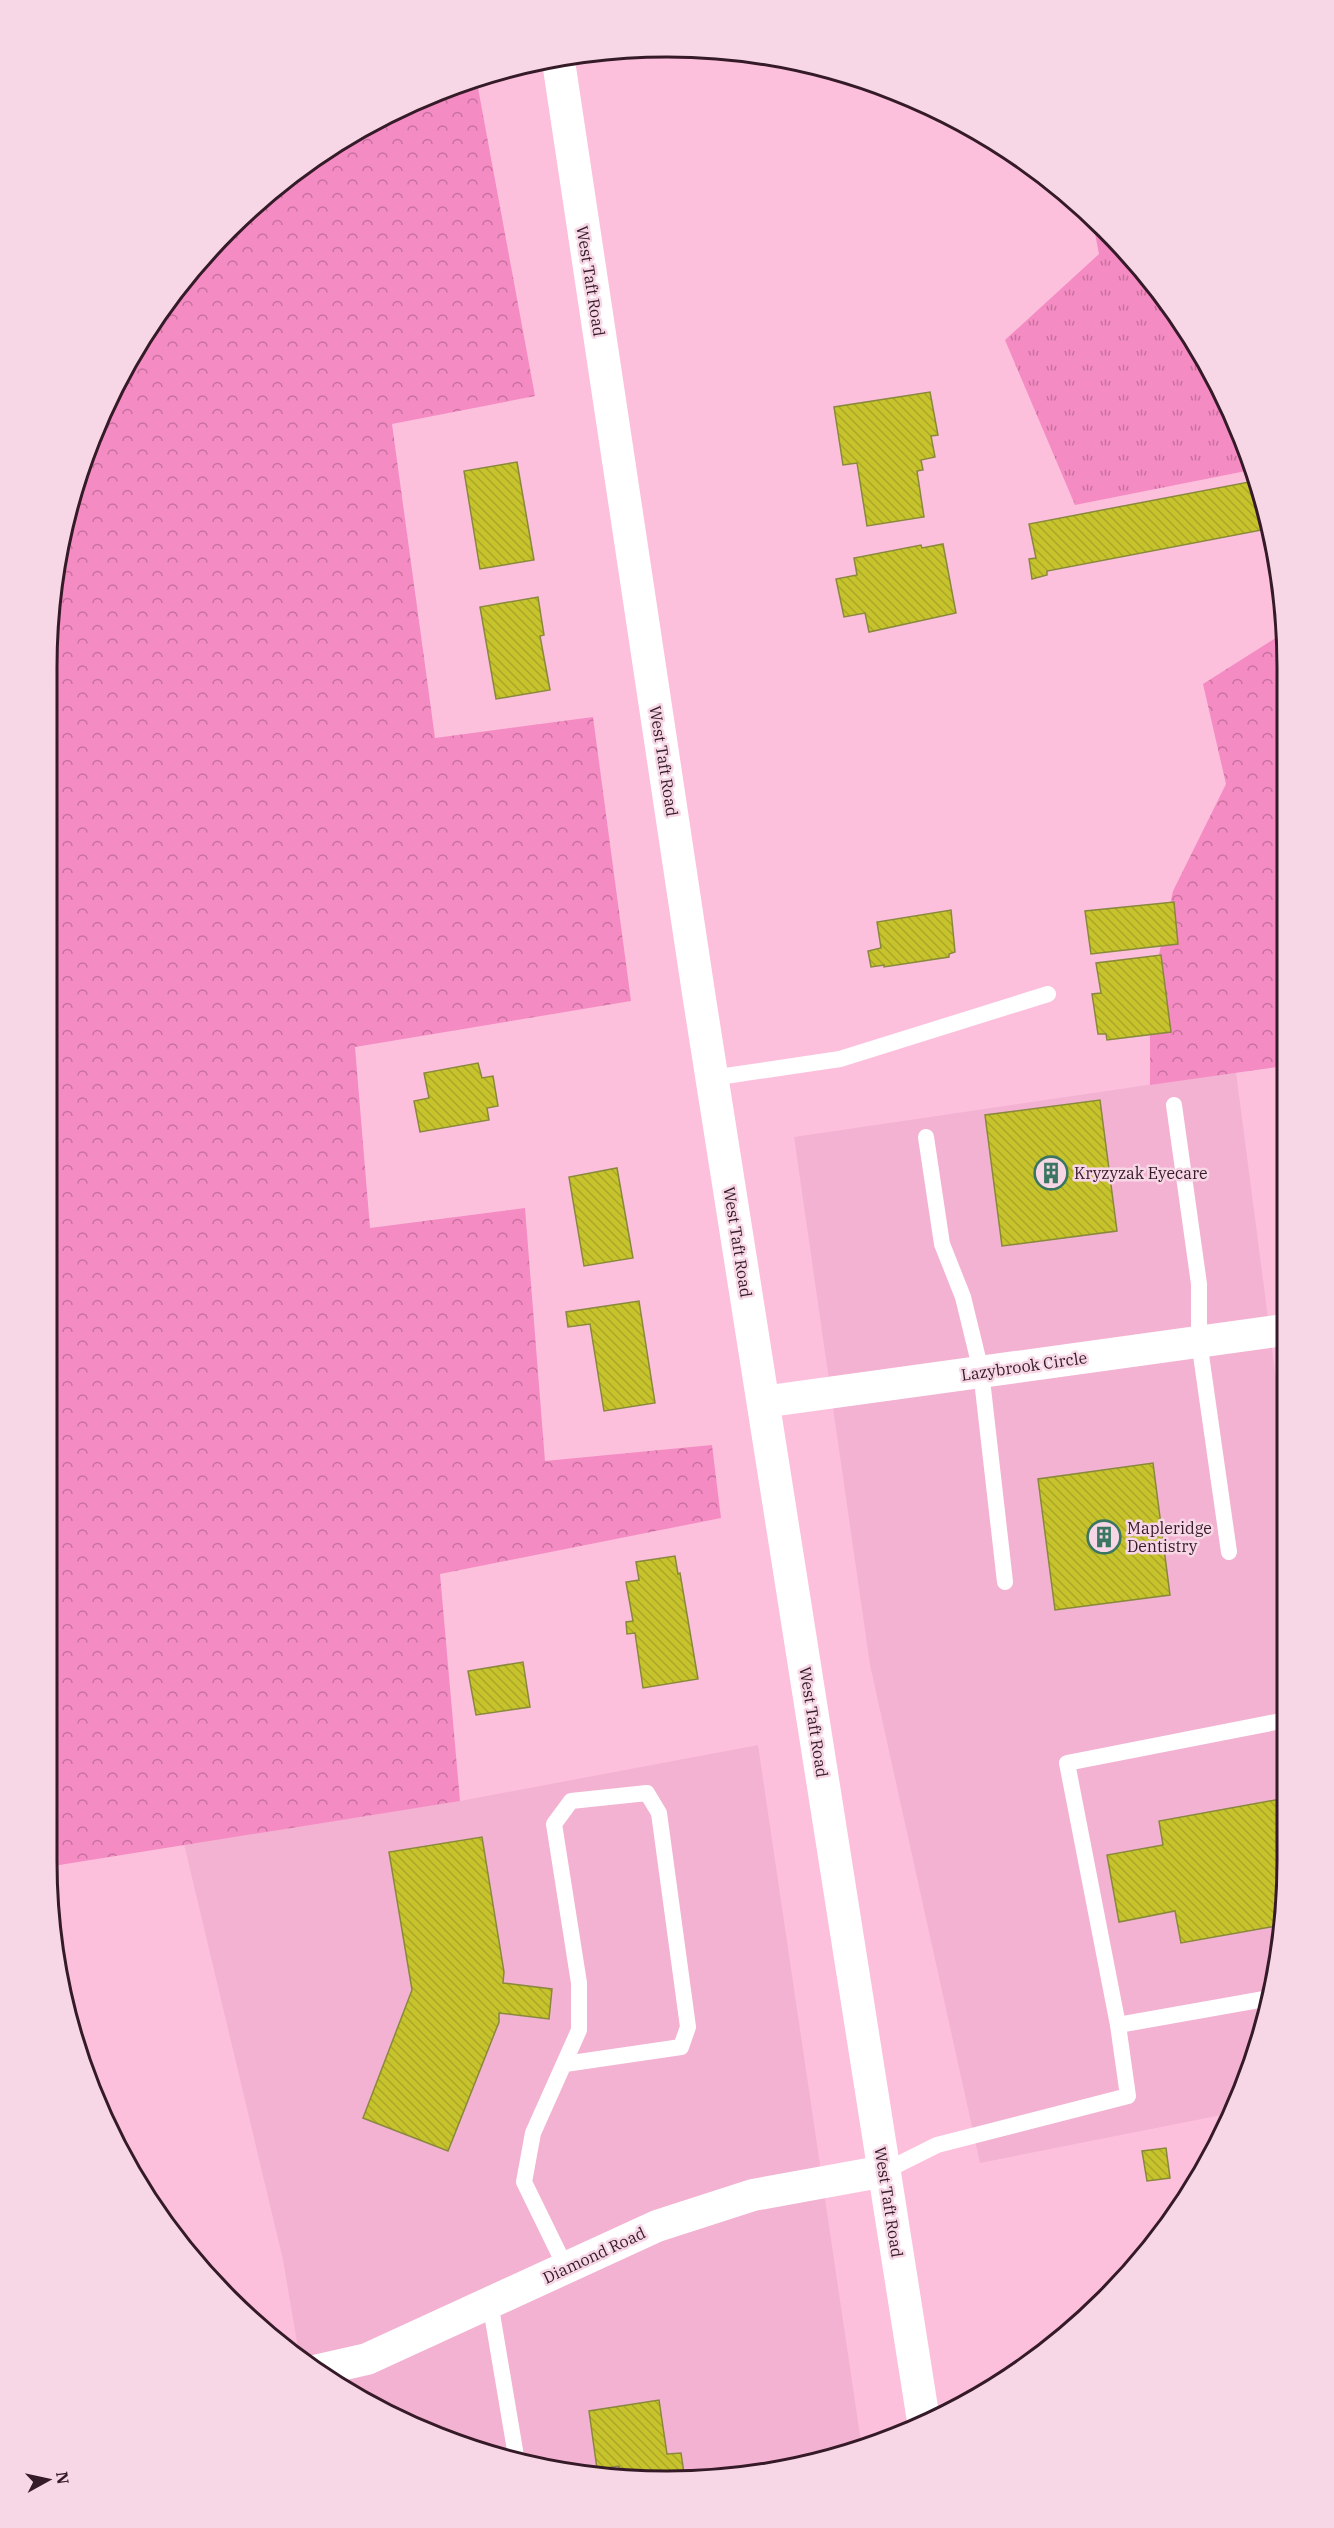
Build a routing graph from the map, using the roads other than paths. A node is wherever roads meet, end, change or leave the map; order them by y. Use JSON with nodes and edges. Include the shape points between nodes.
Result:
{"nodes":[{"id":1,"x":559,"y":67,"type":"edge"},
{"id":2,"x":1048,"y":994,"type":"dead end"},
{"id":3,"x":712,"y":1078,"type":"junction"},
{"id":4,"x":1174,"y":1105,"type":"dead end"},
{"id":5,"x":926,"y":1137,"type":"dead end"},
{"id":6,"x":1277,"y":1331,"type":"edge"},
{"id":7,"x":1199,"y":1341,"type":"junction"},
{"id":8,"x":981,"y":1371,"type":"junction"},
{"id":9,"x":764,"y":1402,"type":"junction"},
{"id":10,"x":1229,"y":1552,"type":"dead end"},
{"id":11,"x":1005,"y":1582,"type":"dead end"},
{"id":12,"x":1277,"y":1722,"type":"edge"},
{"id":13,"x":1260,"y":2000,"type":"edge"},
{"id":14,"x":1118,"y":2025,"type":"junction"},
{"id":15,"x":565,"y":2064,"type":"junction"},
{"id":16,"x":885,"y":2171,"type":"junction"},
{"id":17,"x":566,"y":2268,"type":"junction"},
{"id":18,"x":490,"y":2302,"type":"junction"},
{"id":19,"x":328,"y":2368,"type":"edge"},
{"id":20,"x":923,"y":2415,"type":"edge"},
{"id":21,"x":515,"y":2451,"type":"edge"}],
"edges":[{"from":1,"to":3,"type":"main road","name":"West Taft Road"},
{"from":2,"to":3,"type":"lane","via":[[840,1059]]},
{"from":3,"to":9,"type":"main road","name":"West Taft Road"},
{"from":4,"to":7,"type":"lane","via":[[1199,1284]]},
{"from":5,"to":8,"type":"lane","via":[[942,1244],[963,1297]]},
{"from":6,"to":7,"type":"street","name":"Lazybrook Circle"},
{"from":7,"to":8,"type":"street","name":"Lazybrook Circle"},
{"from":7,"to":10,"type":"lane"},
{"from":8,"to":9,"type":"street","name":"Lazybrook Circle"},
{"from":8,"to":11,"type":"lane"},
{"from":9,"to":16,"type":"main road","name":"West Taft Road"},
{"from":12,"to":14,"type":"lane","via":[[1067,1763]]},
{"from":13,"to":14,"type":"lane"},
{"from":14,"to":16,"type":"lane","via":[[1128,2096],[937,2145]]},
{"from":15,"to":15,"type":"lane","via":[[579,2030],[579,1983],[554,1824],[571,1801],[647,1793],[659,1813],[688,2027],[681,2047]]},
{"from":15,"to":17,"type":"lane","via":[[533,2133],[524,2182]]},
{"from":16,"to":17,"type":"street","name":"Diamond Road","via":[[753,2195],[657,2226]]},
{"from":16,"to":20,"type":"main road","name":"West Taft Road"},
{"from":17,"to":18,"type":"street","name":"Diamond Road"},
{"from":18,"to":19,"type":"street","name":"Diamond Road","via":[[367,2358]]},
{"from":18,"to":21,"type":"lane"}]}
